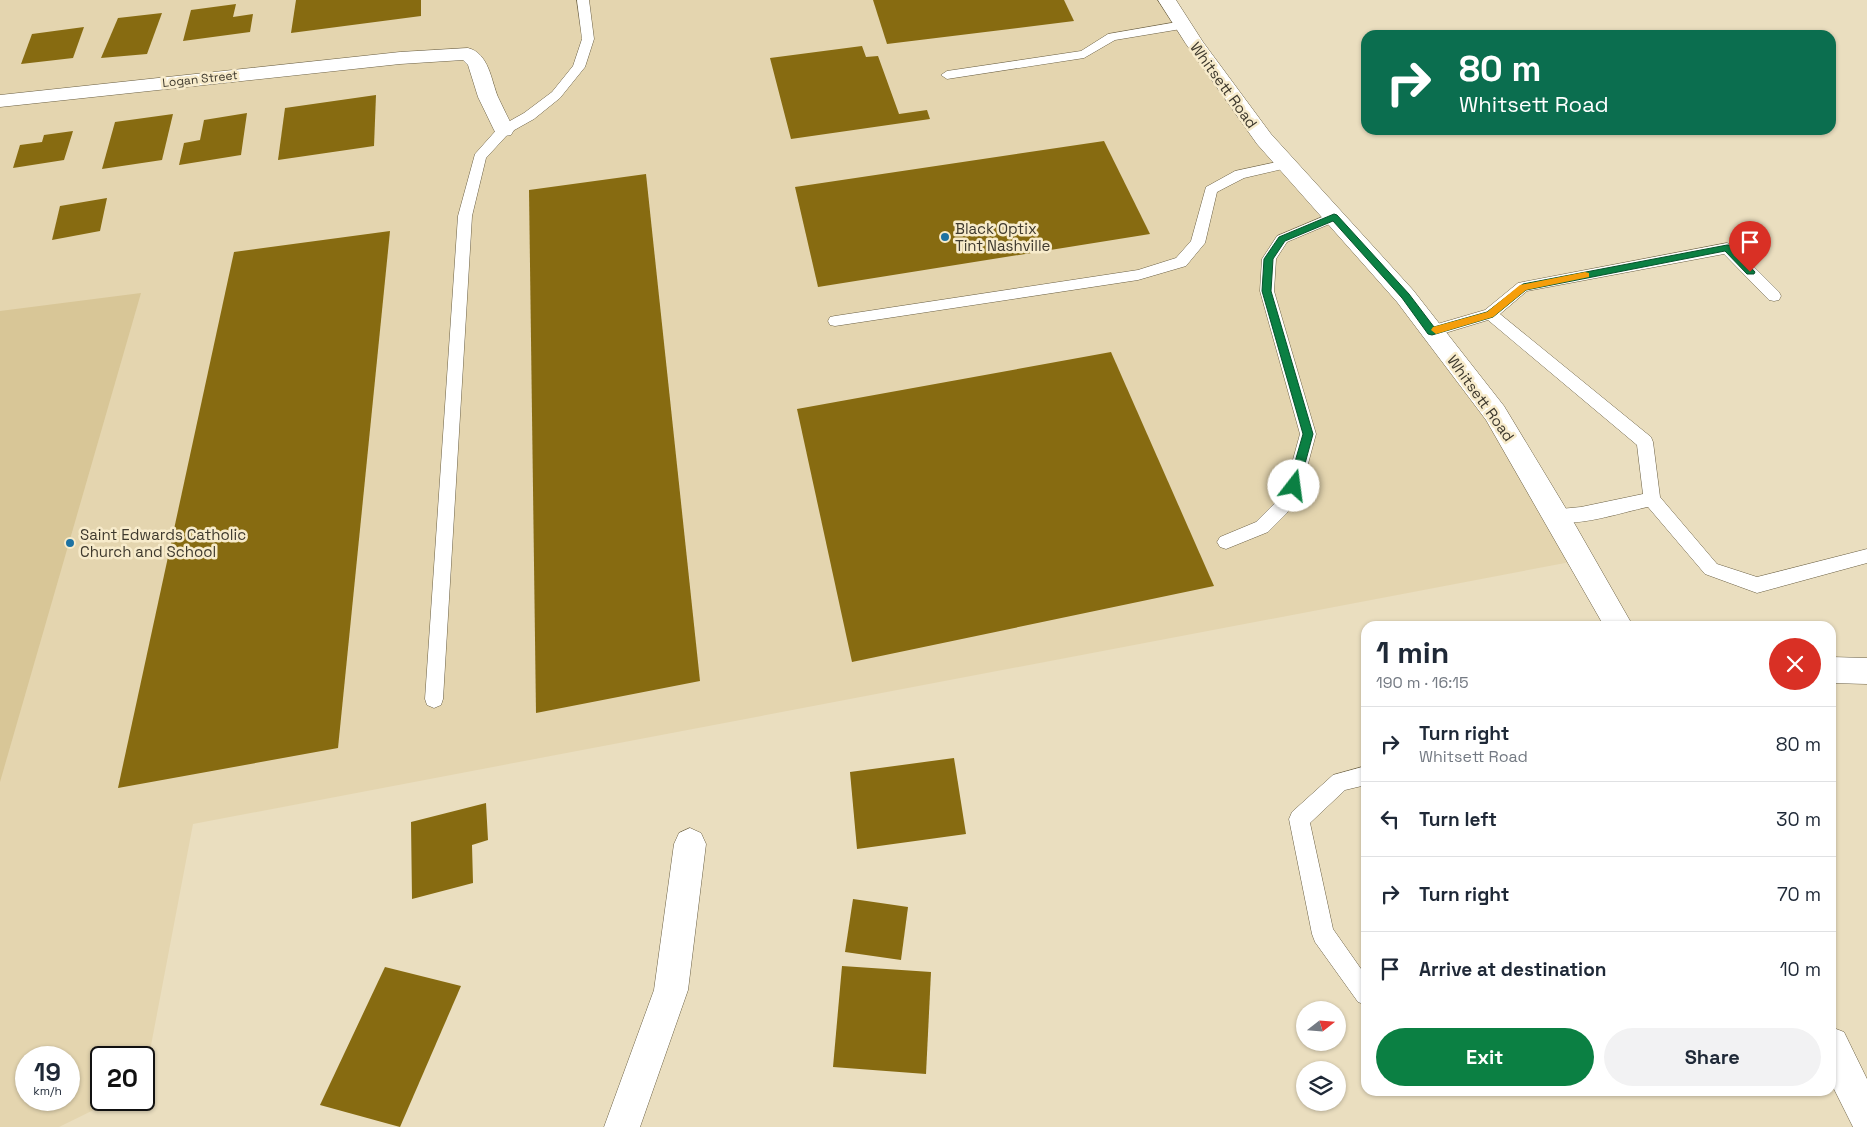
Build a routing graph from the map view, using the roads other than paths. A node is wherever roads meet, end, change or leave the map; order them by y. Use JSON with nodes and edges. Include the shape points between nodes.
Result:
{"nodes":[{"id":1,"x":583,"y":0,"type":"edge"},
{"id":2,"x":1167,"y":0,"type":"edge"},
{"id":3,"x":1183,"y":26,"type":"junction"},
{"id":4,"x":947,"y":75,"type":"dead end"},
{"id":5,"x":0,"y":101,"type":"edge"},
{"id":6,"x":504,"y":130,"type":"junction"},
{"id":7,"x":1286,"y":164,"type":"junction"},
{"id":8,"x":1334,"y":217,"type":"junction"},
{"id":9,"x":1774,"y":296,"type":"dead end"},
{"id":10,"x":1490,"y":314,"type":"junction"},
{"id":11,"x":835,"y":320,"type":"dead end"},
{"id":12,"x":1432,"y":331,"type":"junction"},
{"id":13,"x":1652,"y":499,"type":"junction"},
{"id":14,"x":1556,"y":515,"type":"junction"},
{"id":15,"x":1226,"y":542,"type":"dead end"},
{"id":16,"x":1867,"y":556,"type":"edge"},
{"id":17,"x":1616,"y":621,"type":"edge"},
{"id":18,"x":1836,"y":670,"type":"edge"},
{"id":19,"x":1867,"y":671,"type":"edge"},
{"id":20,"x":434,"y":699,"type":"dead end"},
{"id":21,"x":1361,"y":777,"type":"edge"},
{"id":22,"x":690,"y":844,"type":"dead end"},
{"id":23,"x":1361,"y":987,"type":"edge"},
{"id":24,"x":1836,"y":1055,"type":"edge"},
{"id":25,"x":1867,"y":1116,"type":"edge"},
{"id":26,"x":622,"y":1127,"type":"edge"}],
"edges":[{"from":1,"to":6,"type":"lane","via":[[588,39],[579,67],[556,95]]},
{"from":2,"to":3,"type":"street","name":"Whitsett Road"},
{"from":3,"to":4,"type":"lane","via":[[1112,37],[1084,54]]},
{"from":3,"to":7,"type":"street","name":"Whitsett Road","via":[[1264,140]]},
{"from":5,"to":6,"type":"street","name":"Logan Street","via":[[400,58],[468,54],[477,64],[488,98]]},
{"from":6,"to":20,"type":"lane","via":[[480,157],[465,216]]},
{"from":7,"to":8,"type":"street","name":"Whitsett Road"},
{"from":7,"to":11,"type":"lane","via":[[1240,174],[1211,190],[1198,243],[1181,262],[1138,275]]},
{"from":8,"to":12,"type":"street","name":"Whitsett Road"},
{"from":8,"to":15,"type":"lane","via":[[1282,239],[1269,259],[1267,291],[1308,434],[1294,486],[1280,508],[1262,527]]},
{"from":9,"to":10,"type":"lane","via":[[1727,248],[1523,287]]},
{"from":10,"to":12,"type":"lane"},
{"from":10,"to":13,"type":"lane","via":[[1645,442]]},
{"from":12,"to":14,"type":"street","name":"Whitsett Road","via":[[1495,413]]},
{"from":13,"to":14,"type":"lane","via":[[1581,514]]},
{"from":13,"to":16,"type":"lane","via":[[1711,569],[1757,586]]},
{"from":14,"to":17,"type":"street","name":"Whitsett Road"},
{"from":18,"to":19,"type":"street"},
{"from":21,"to":23,"type":"lane","via":[[1340,782],[1299,819],[1323,934]]},
{"from":22,"to":26,"type":"street","via":[[671,990]]},
{"from":24,"to":25,"type":"street"}]}
